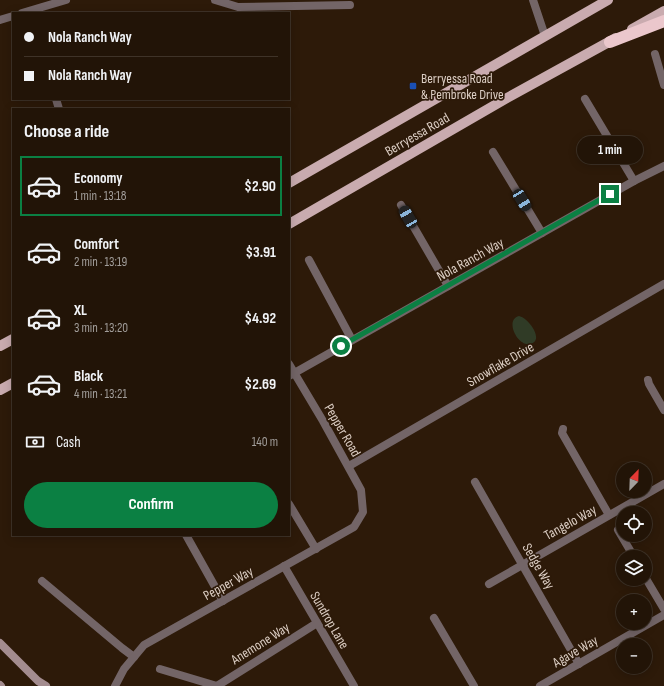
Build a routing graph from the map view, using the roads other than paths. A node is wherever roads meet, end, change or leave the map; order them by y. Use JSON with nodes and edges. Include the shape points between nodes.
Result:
{"nodes":[{"id":1,"x":66,"y":0,"type":"edge"},
{"id":2,"x":215,"y":0,"type":"edge"},
{"id":3,"x":533,"y":0,"type":"edge"},
{"id":4,"x":608,"y":0,"type":"edge"},
{"id":5,"x":350,"y":5,"type":"dead end"},
{"id":6,"x":238,"y":10,"type":"edge"},
{"id":7,"x":664,"y":11,"type":"edge"},
{"id":8,"x":27,"y":12,"type":"edge"},
{"id":9,"x":12,"y":16,"type":"edge"},
{"id":10,"x":0,"y":20,"type":"edge"},
{"id":11,"x":664,"y":21,"type":"edge"},
{"id":12,"x":545,"y":36,"type":"junction"},
{"id":13,"x":610,"y":42,"type":"junction"},
{"id":14,"x":655,"y":54,"type":"dead end"},
{"id":15,"x":664,"y":85,"type":"edge"},
{"id":16,"x":585,"y":99,"type":"dead end"},
{"id":17,"x":493,"y":152,"type":"dead end"},
{"id":18,"x":664,"y":166,"type":"edge"},
{"id":19,"x":634,"y":181,"type":"junction"},
{"id":20,"x":290,"y":182,"type":"edge"},
{"id":21,"x":401,"y":205,"type":"dead end"},
{"id":22,"x":290,"y":223,"type":"edge"},
{"id":23,"x":542,"y":233,"type":"junction"},
{"id":24,"x":309,"y":260,"type":"dead end"},
{"id":25,"x":664,"y":284,"type":"edge"},
{"id":26,"x":448,"y":286,"type":"junction"},
{"id":27,"x":12,"y":340,"type":"edge"},
{"id":28,"x":352,"y":340,"type":"junction"},
{"id":29,"x":0,"y":346,"type":"edge"},
{"id":30,"x":292,"y":374,"type":"edge"},
{"id":31,"x":648,"y":380,"type":"dead end"},
{"id":32,"x":12,"y":384,"type":"edge"},
{"id":33,"x":0,"y":390,"type":"edge"},
{"id":34,"x":664,"y":410,"type":"edge"},
{"id":35,"x":563,"y":429,"type":"dead end"},
{"id":36,"x":348,"y":466,"type":"junction"},
{"id":37,"x":475,"y":482,"type":"dead end"},
{"id":38,"x":664,"y":484,"type":"edge"},
{"id":39,"x":290,"y":506,"type":"edge"},
{"id":40,"x":363,"y":512,"type":"joint"},
{"id":41,"x":609,"y":515,"type":"junction"},
{"id":42,"x":187,"y":536,"type":"edge"},
{"id":43,"x":316,"y":549,"type":"junction"},
{"id":44,"x":522,"y":564,"type":"junction"},
{"id":45,"x":284,"y":566,"type":"junction"},
{"id":46,"x":42,"y":581,"type":"dead end"},
{"id":47,"x":489,"y":584,"type":"dead end"},
{"id":48,"x":650,"y":586,"type":"edge"},
{"id":49,"x":223,"y":601,"type":"junction"},
{"id":50,"x":664,"y":609,"type":"edge"},
{"id":51,"x":664,"y":615,"type":"edge"},
{"id":52,"x":434,"y":618,"type":"dead end"},
{"id":53,"x":317,"y":623,"type":"junction"},
{"id":54,"x":0,"y":643,"type":"edge"},
{"id":55,"x":134,"y":657,"type":"junction"},
{"id":56,"x":579,"y":664,"type":"junction"},
{"id":57,"x":160,"y":669,"type":"dead end"},
{"id":58,"x":46,"y":686,"type":"edge"},
{"id":59,"x":115,"y":686,"type":"edge"},
{"id":60,"x":217,"y":686,"type":"edge"},
{"id":61,"x":354,"y":686,"type":"edge"},
{"id":62,"x":474,"y":686,"type":"edge"},
{"id":63,"x":540,"y":686,"type":"edge"}],
"edges":[{"from":1,"to":8,"type":"street"},
{"from":2,"to":6,"type":"street"},
{"from":3,"to":12,"type":"street"},
{"from":4,"to":12,"type":"main road","name":"Berryessa Road"},
{"from":5,"to":6,"type":"street"},
{"from":7,"to":13,"type":"main road","name":"Berryessa Road"},
{"from":9,"to":10,"type":"street"},
{"from":11,"to":13,"type":"highway"},
{"from":12,"to":20,"type":"main road","name":"Berryessa Road"},
{"from":13,"to":22,"type":"main road","name":"Berryessa Road","via":[[507,98]]},
{"from":14,"to":15,"type":"street"},
{"from":16,"to":19,"type":"street"},
{"from":17,"to":23,"type":"street"},
{"from":18,"to":19,"type":"street","name":"Nola Ranch Way"},
{"from":19,"to":23,"type":"street","name":"Nola Ranch Way"},
{"from":21,"to":26,"type":"street"},
{"from":23,"to":26,"type":"street","name":"Nola Ranch Way"},
{"from":24,"to":28,"type":"street"},
{"from":25,"to":36,"type":"street","name":"Snowflake Drive"},
{"from":26,"to":28,"type":"street","name":"Nola Ranch Way"},
{"from":27,"to":29,"type":"main road"},
{"from":28,"to":30,"type":"street","name":"Nola Ranch Way"},
{"from":30,"to":36,"type":"street","name":"Pepper Road"},
{"from":31,"to":34,"type":"street"},
{"from":32,"to":33,"type":"main road"},
{"from":35,"to":41,"type":"street","via":[[562,433]]},
{"from":36,"to":40,"type":"street","name":"Pepper Road","via":[[361,490]]},
{"from":37,"to":44,"type":"street","name":"Sedge Way"},
{"from":38,"to":41,"type":"street","name":"Tangelo Way"},
{"from":39,"to":43,"type":"street"},
{"from":40,"to":43,"type":"street","name":"Pepper Way","via":[[354,527]]},
{"from":41,"to":44,"type":"street","name":"Tangelo Way"},
{"from":42,"to":49,"type":"street"},
{"from":43,"to":45,"type":"street","name":"Pepper Way"},
{"from":44,"to":47,"type":"street","name":"Tangelo Way"},
{"from":44,"to":56,"type":"street","name":"Sedge Way"},
{"from":45,"to":49,"type":"street","name":"Pepper Way"},
{"from":45,"to":53,"type":"street","name":"Sundrop Lane"},
{"from":46,"to":55,"type":"street"},
{"from":48,"to":50,"type":"street"},
{"from":49,"to":55,"type":"street","name":"Pepper Way","via":[[144,645]]},
{"from":51,"to":56,"type":"street","name":"Agave Way"},
{"from":52,"to":62,"type":"street"},
{"from":53,"to":60,"type":"street","name":"Anemone Way"},
{"from":53,"to":61,"type":"street","name":"Sundrop Lane"},
{"from":54,"to":58,"type":"main road"},
{"from":55,"to":59,"type":"street","name":"Pepper Way"},
{"from":56,"to":63,"type":"street","name":"Agave Way"},
{"from":57,"to":60,"type":"street","name":"Anemone Way"}]}
